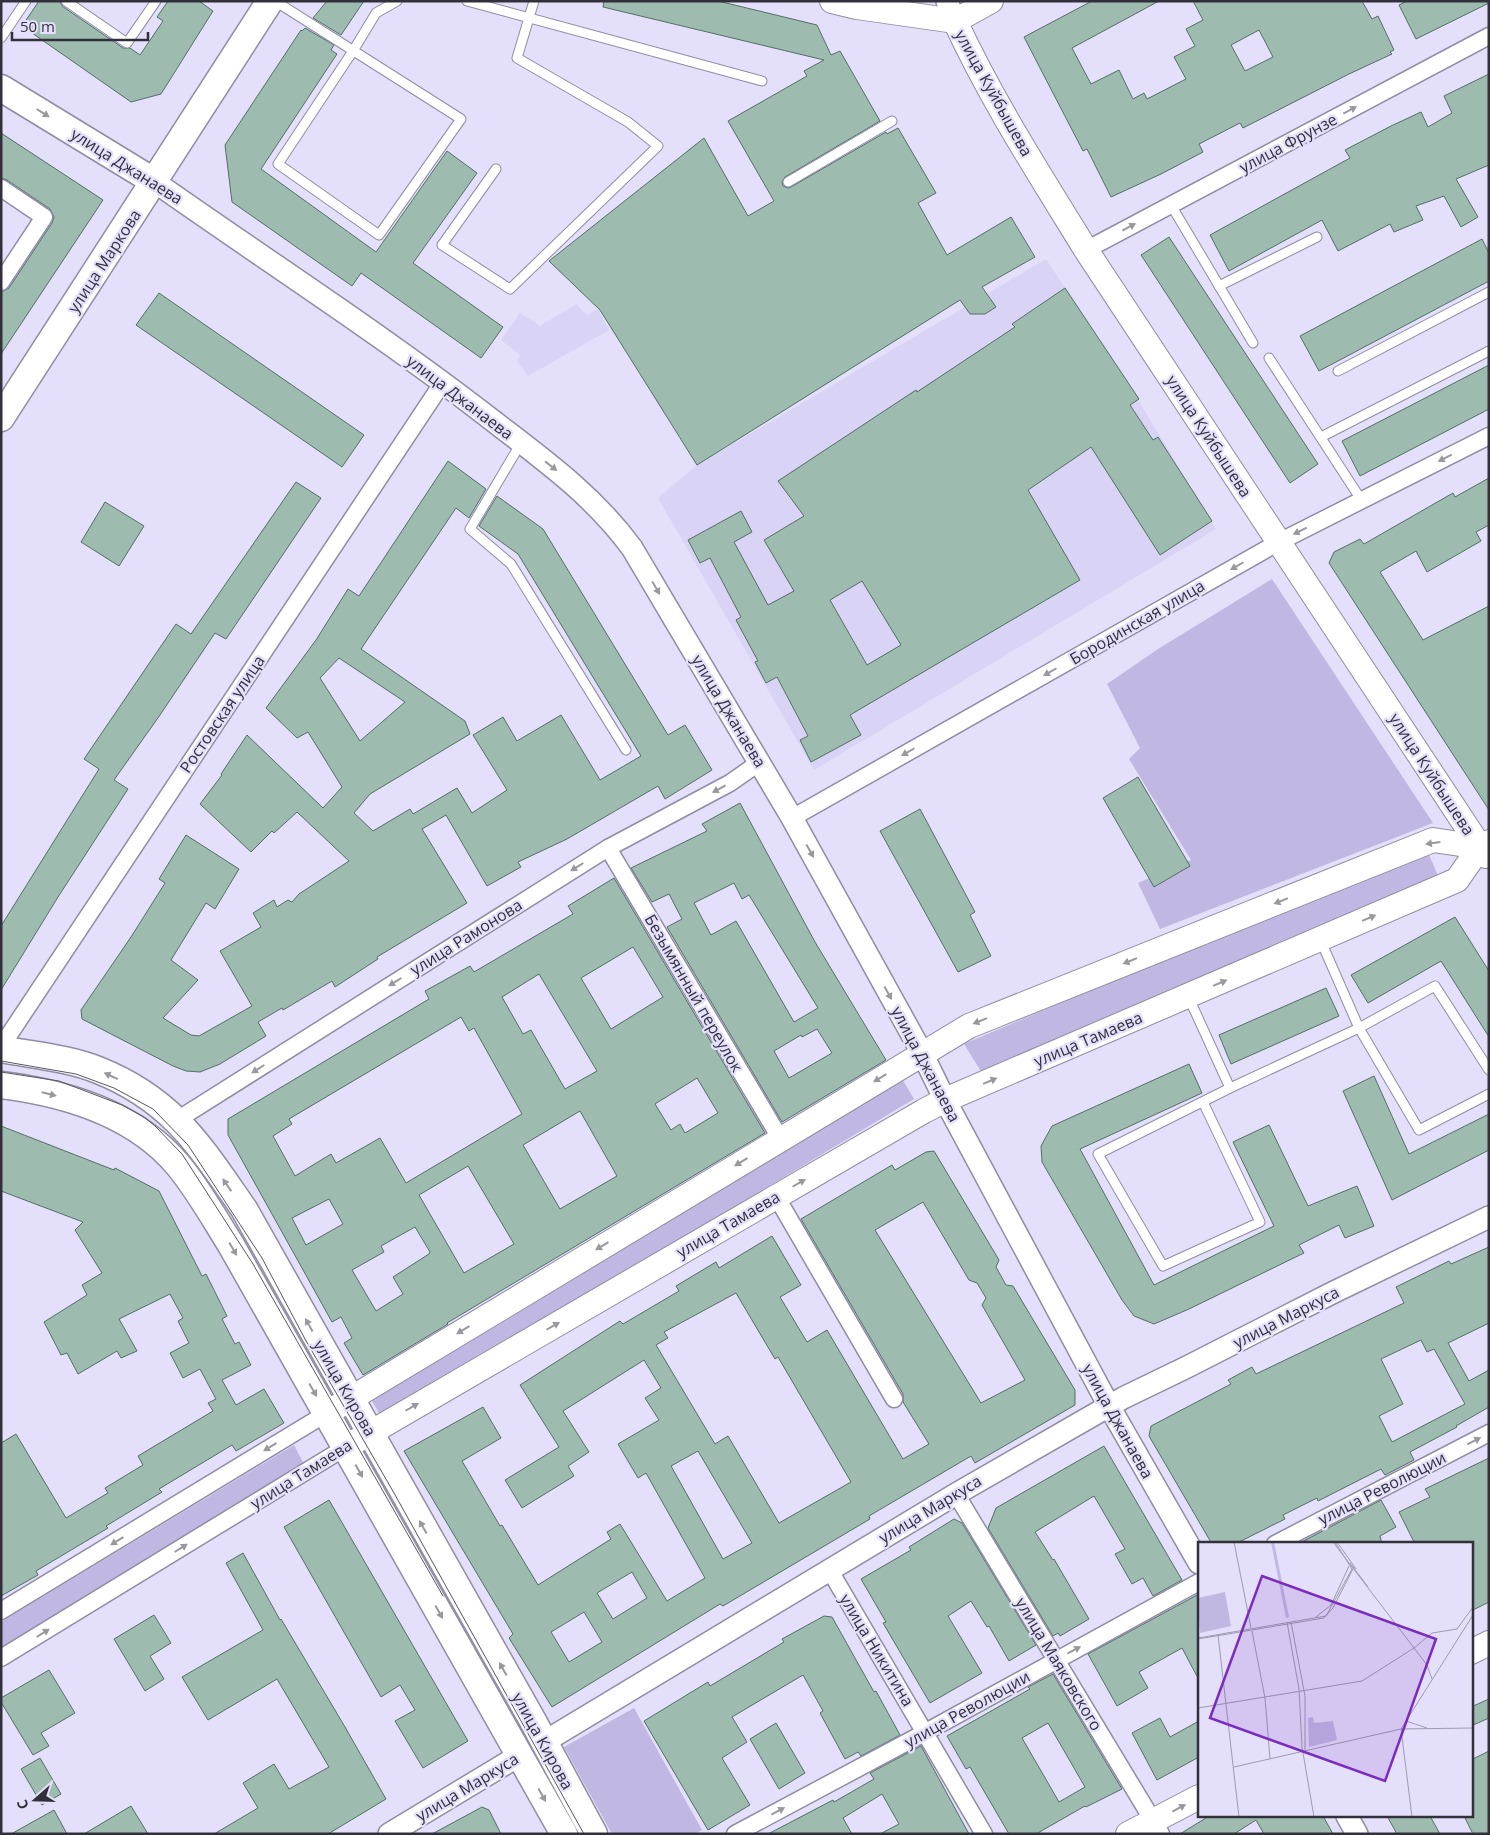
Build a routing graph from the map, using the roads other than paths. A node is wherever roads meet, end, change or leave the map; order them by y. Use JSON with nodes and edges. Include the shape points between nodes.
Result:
{"nodes":[{"id":1,"x":26,"y":1,"type":"edge"},
{"id":2,"x":66,"y":1,"type":"edge"},
{"id":3,"x":156,"y":1,"type":"edge"},
{"id":4,"x":270,"y":1,"type":"edge"},
{"id":5,"x":275,"y":1,"type":"edge"},
{"id":6,"x":397,"y":1,"type":"edge"},
{"id":7,"x":468,"y":1,"type":"edge"},
{"id":8,"x":534,"y":1,"type":"edge"},
{"id":9,"x":832,"y":1,"type":"edge"},
{"id":10,"x":991,"y":1,"type":"edge"},
{"id":11,"x":857,"y":4,"type":"edge"},
{"id":12,"x":951,"y":11,"type":"edge"},
{"id":13,"x":529,"y":18,"type":"junction"},
{"id":14,"x":1489,"y":36,"type":"edge"},
{"id":15,"x":1,"y":38,"type":"edge"},
{"id":16,"x":353,"y":51,"type":"junction"},
{"id":17,"x":762,"y":81,"type":"dead end"},
{"id":18,"x":1,"y":88,"type":"edge"},
{"id":19,"x":892,"y":121,"type":"dead end"},
{"id":20,"x":496,"y":169,"type":"dead end"},
{"id":21,"x":154,"y":182,"type":"junction"},
{"id":22,"x":788,"y":182,"type":"dead end"},
{"id":23,"x":1,"y":188,"type":"edge"},
{"id":24,"x":1171,"y":205,"type":"junction"},
{"id":25,"x":1317,"y":237,"type":"dead end"},
{"id":26,"x":1086,"y":250,"type":"junction"},
{"id":27,"x":1,"y":282,"type":"edge"},
{"id":28,"x":1219,"y":286,"type":"junction"},
{"id":29,"x":1489,"y":292,"type":"edge"},
{"id":30,"x":1253,"y":343,"type":"dead end"},
{"id":31,"x":1489,"y":351,"type":"edge"},
{"id":32,"x":1269,"y":358,"type":"dead end"},
{"id":33,"x":1338,"y":371,"type":"dead end"},
{"id":34,"x":443,"y":382,"type":"junction"},
{"id":35,"x":1,"y":418,"type":"edge"},
{"id":36,"x":1489,"y":436,"type":"edge"},
{"id":37,"x":1321,"y":437,"type":"junction"},
{"id":38,"x":521,"y":443,"type":"junction"},
{"id":39,"x":1362,"y":501,"type":"junction"},
{"id":40,"x":1279,"y":542,"type":"junction"},
{"id":41,"x":626,"y":750,"type":"dead end"},
{"id":42,"x":760,"y":762,"type":"junction"},
{"id":43,"x":792,"y":818,"type":"junction"},
{"id":44,"x":608,"y":848,"type":"junction"},
{"id":45,"x":1486,"y":850,"type":"edge"},
{"id":46,"x":1320,"y":939,"type":"junction"},
{"id":47,"x":1188,"y":996,"type":"junction"},
{"id":48,"x":1359,"y":1028,"type":"junction"},
{"id":49,"x":1,"y":1048,"type":"edge"},
{"id":50,"x":922,"y":1053,"type":"junction"},
{"id":51,"x":1489,"y":1070,"type":"edge"},
{"id":52,"x":1,"y":1085,"type":"edge"},
{"id":53,"x":1230,"y":1088,"type":"junction"},
{"id":54,"x":1489,"y":1094,"type":"edge"},
{"id":55,"x":945,"y":1100,"type":"junction"},
{"id":56,"x":1203,"y":1102,"type":"junction"},
{"id":57,"x":177,"y":1120,"type":"junction"},
{"id":58,"x":780,"y":1138,"type":"junction"},
{"id":59,"x":776,"y":1196,"type":"junction"},
{"id":60,"x":1489,"y":1217,"type":"edge"},
{"id":61,"x":350,"y":1398,"type":"junction"},
{"id":62,"x":894,"y":1399,"type":"dead end"},
{"id":63,"x":1109,"y":1406,"type":"junction"},
{"id":64,"x":327,"y":1413,"type":"junction"},
{"id":65,"x":370,"y":1432,"type":"junction"},
{"id":66,"x":1489,"y":1433,"type":"edge"},
{"id":67,"x":346,"y":1446,"type":"junction"},
{"id":68,"x":956,"y":1494,"type":"junction"},
{"id":69,"x":1279,"y":1542,"type":"edge"},
{"id":70,"x":1198,"y":1561,"type":"edge"},
{"id":71,"x":829,"y":1569,"type":"junction"},
{"id":72,"x":1198,"y":1583,"type":"edge"},
{"id":73,"x":1,"y":1611,"type":"edge"},
{"id":74,"x":1489,"y":1643,"type":"edge"},
{"id":75,"x":1472,"y":1652,"type":"edge"},
{"id":76,"x":1,"y":1658,"type":"edge"},
{"id":77,"x":1056,"y":1660,"type":"junction"},
{"id":78,"x":926,"y":1732,"type":"junction"},
{"id":79,"x":544,"y":1742,"type":"junction"},
{"id":80,"x":520,"y":1756,"type":"junction"},
{"id":81,"x":1198,"y":1798,"type":"edge"},
{"id":82,"x":1348,"y":1818,"type":"edge"},
{"id":83,"x":1157,"y":1828,"type":"edge"},
{"id":84,"x":389,"y":1834,"type":"edge"},
{"id":85,"x":564,"y":1834,"type":"edge"},
{"id":86,"x":594,"y":1834,"type":"edge"},
{"id":87,"x":735,"y":1834,"type":"edge"},
{"id":88,"x":984,"y":1834,"type":"edge"},
{"id":89,"x":1128,"y":1834,"type":"edge"},
{"id":90,"x":1357,"y":1834,"type":"edge"}],
"edges":[{"from":1,"to":15,"type":"lane"},
{"from":2,"to":3,"type":"lane","via":[[128,43]]},
{"from":4,"to":21,"type":"main road","name":"улица Маркова"},
{"from":5,"to":16,"type":"lane"},
{"from":6,"to":16,"type":"lane","via":[[376,13]]},
{"from":7,"to":13,"type":"lane"},
{"from":8,"to":13,"type":"lane"},
{"from":9,"to":11,"type":"main road"},
{"from":10,"to":12,"type":"main road"},
{"from":11,"to":12,"type":"main road"},
{"from":12,"to":26,"type":"main road","name":"улица Куйбышева","via":[[972,58]]},
{"from":13,"to":17,"type":"lane"},
{"from":13,"to":20,"type":"lane","via":[[517,58],[628,122],[658,146],[510,289],[442,245]]},
{"from":24,"to":14,"type":"street","name":"улица Фрунзе","one_way":true},
{"from":16,"to":16,"type":"lane","via":[[461,119],[379,235],[278,164]]},
{"from":18,"to":21,"type":"main road","name":"улица Джанаева","one_way":true},
{"from":19,"to":22,"type":"lane"},
{"from":21,"to":34,"type":"street","name":"улица Джанаева"},
{"from":21,"to":35,"type":"main road","name":"улица Маркова"},
{"from":23,"to":27,"type":"street","via":[[44,217]]},
{"from":26,"to":24,"type":"street","name":"улица Фрунзе","one_way":true},
{"from":24,"to":28,"type":"lane"},
{"from":25,"to":28,"type":"lane"},
{"from":26,"to":40,"type":"main road","name":"улица Куйбышева"},
{"from":28,"to":30,"type":"lane"},
{"from":29,"to":33,"type":"lane"},
{"from":31,"to":37,"type":"lane"},
{"from":32,"to":37,"type":"lane"},
{"from":34,"to":38,"type":"street","name":"улица Джанаева"},
{"from":34,"to":49,"type":"street","name":"Ростовская улица"},
{"from":36,"to":39,"type":"street","name":"Бородинская улица","one_way":true},
{"from":37,"to":39,"type":"lane"},
{"from":38,"to":41,"type":"lane","via":[[470,529],[510,564]]},
{"from":38,"to":42,"type":"street","name":"улица Джанаева","one_way":true,"via":[[573,484],[613,522],[632,548]]},
{"from":39,"to":40,"type":"street","name":"Бородинская улица","one_way":true},
{"from":40,"to":43,"type":"street","name":"Бородинская улица","one_way":true},
{"from":40,"to":45,"type":"main road","name":"улица Куйбышева"},
{"from":42,"to":43,"type":"street","name":"улица Джанаева"},
{"from":42,"to":44,"type":"street","name":"улица Рамонова","one_way":true,"via":[[730,783]]},
{"from":43,"to":50,"type":"street","name":"улица Джанаева","one_way":true},
{"from":44,"to":57,"type":"street","name":"улица Рамонова","one_way":true},
{"from":44,"to":58,"type":"street","name":"Безымянный переулок"},
{"from":46,"to":45,"type":"main road","name":"улица Тамаева","one_way":true,"via":[[1457,880]]},
{"from":45,"to":50,"type":"main road","one_way":true,"via":[[1433,840],[969,1026]]},
{"from":47,"to":46,"type":"main road","name":"улица Тамаева","one_way":true},
{"from":46,"to":48,"type":"lane"},
{"from":47,"to":53,"type":"lane"},
{"from":55,"to":47,"type":"main road","name":"улица Тамаева","one_way":true},
{"from":48,"to":51,"type":"lane","via":[[1435,986]]},
{"from":48,"to":53,"type":"lane"},
{"from":48,"to":54,"type":"lane","via":[[1418,1130]]},
{"from":57,"to":49,"type":"main road","name":"улица Кирова","one_way":true,"via":[[142,1092],[96,1069]]},
{"from":50,"to":55,"type":"street","name":"улица Джанаева"},
{"from":50,"to":58,"type":"main road","one_way":true},
{"from":52,"to":64,"type":"main road","name":"улица Кирова","one_way":true,"via":[[77,1101],[122,1121],[151,1138],[178,1165],[231,1245]]},
{"from":53,"to":56,"type":"lane"},
{"from":59,"to":55,"type":"main road","name":"улица Тамаева","one_way":true},
{"from":55,"to":63,"type":"street","name":"улица Джанаева"},
{"from":56,"to":56,"type":"lane","via":[[1098,1154],[1163,1266],[1260,1222]]},
{"from":61,"to":57,"type":"main road","name":"улица Кирова","one_way":true,"via":[[244,1209],[198,1143]]},
{"from":58,"to":61,"type":"main road","one_way":true},
{"from":59,"to":62,"type":"street"},
{"from":65,"to":59,"type":"main road","name":"улица Тамаева","one_way":true},
{"from":60,"to":63,"type":"street","name":"улица Маркуса","via":[[1332,1292]]},
{"from":61,"to":64,"type":"main road"},
{"from":61,"to":65,"type":"main road","name":"улица Кирова"},
{"from":63,"to":68,"type":"street","name":"улица Маркуса"},
{"from":63,"to":70,"type":"street","name":"улица Джанаева"},
{"from":64,"to":67,"type":"main road","name":"улица Кирова"},
{"from":64,"to":73,"type":"street","one_way":true},
{"from":65,"to":67,"type":"main road","name":"улица Тамаева"},
{"from":79,"to":65,"type":"main road","name":"улица Кирова","one_way":true},
{"from":69,"to":66,"type":"street","name":"улица Революции","one_way":true},
{"from":76,"to":67,"type":"street","name":"улица Тамаева","one_way":true},
{"from":67,"to":80,"type":"main road","name":"улица Кирова","one_way":true},
{"from":68,"to":71,"type":"street","name":"улица Маркуса"},
{"from":68,"to":77,"type":"street","name":"улица Маяковского"},
{"from":71,"to":78,"type":"street","name":"улица Никитина"},
{"from":71,"to":79,"type":"street","name":"улица Маркуса"},
{"from":77,"to":72,"type":"street","name":"улица Революции","one_way":true},
{"from":74,"to":75,"type":"main road"},
{"from":77,"to":78,"type":"street","name":"улица Революции"},
{"from":77,"to":83,"type":"street","name":"улица Маяковского"},
{"from":87,"to":78,"type":"street","name":"улица Революции","one_way":true},
{"from":78,"to":88,"type":"street","name":"улица Никитина"},
{"from":79,"to":80,"type":"main road","name":"улица Маркуса"},
{"from":79,"to":86,"type":"main road","name":"улица Кирова"},
{"from":80,"to":84,"type":"street","name":"улица Маркуса"},
{"from":80,"to":85,"type":"main road","name":"улица Кирова","one_way":true},
{"from":83,"to":81,"type":"main road","one_way":true},
{"from":82,"to":90,"type":"street"},
{"from":83,"to":89,"type":"main road"}]}
